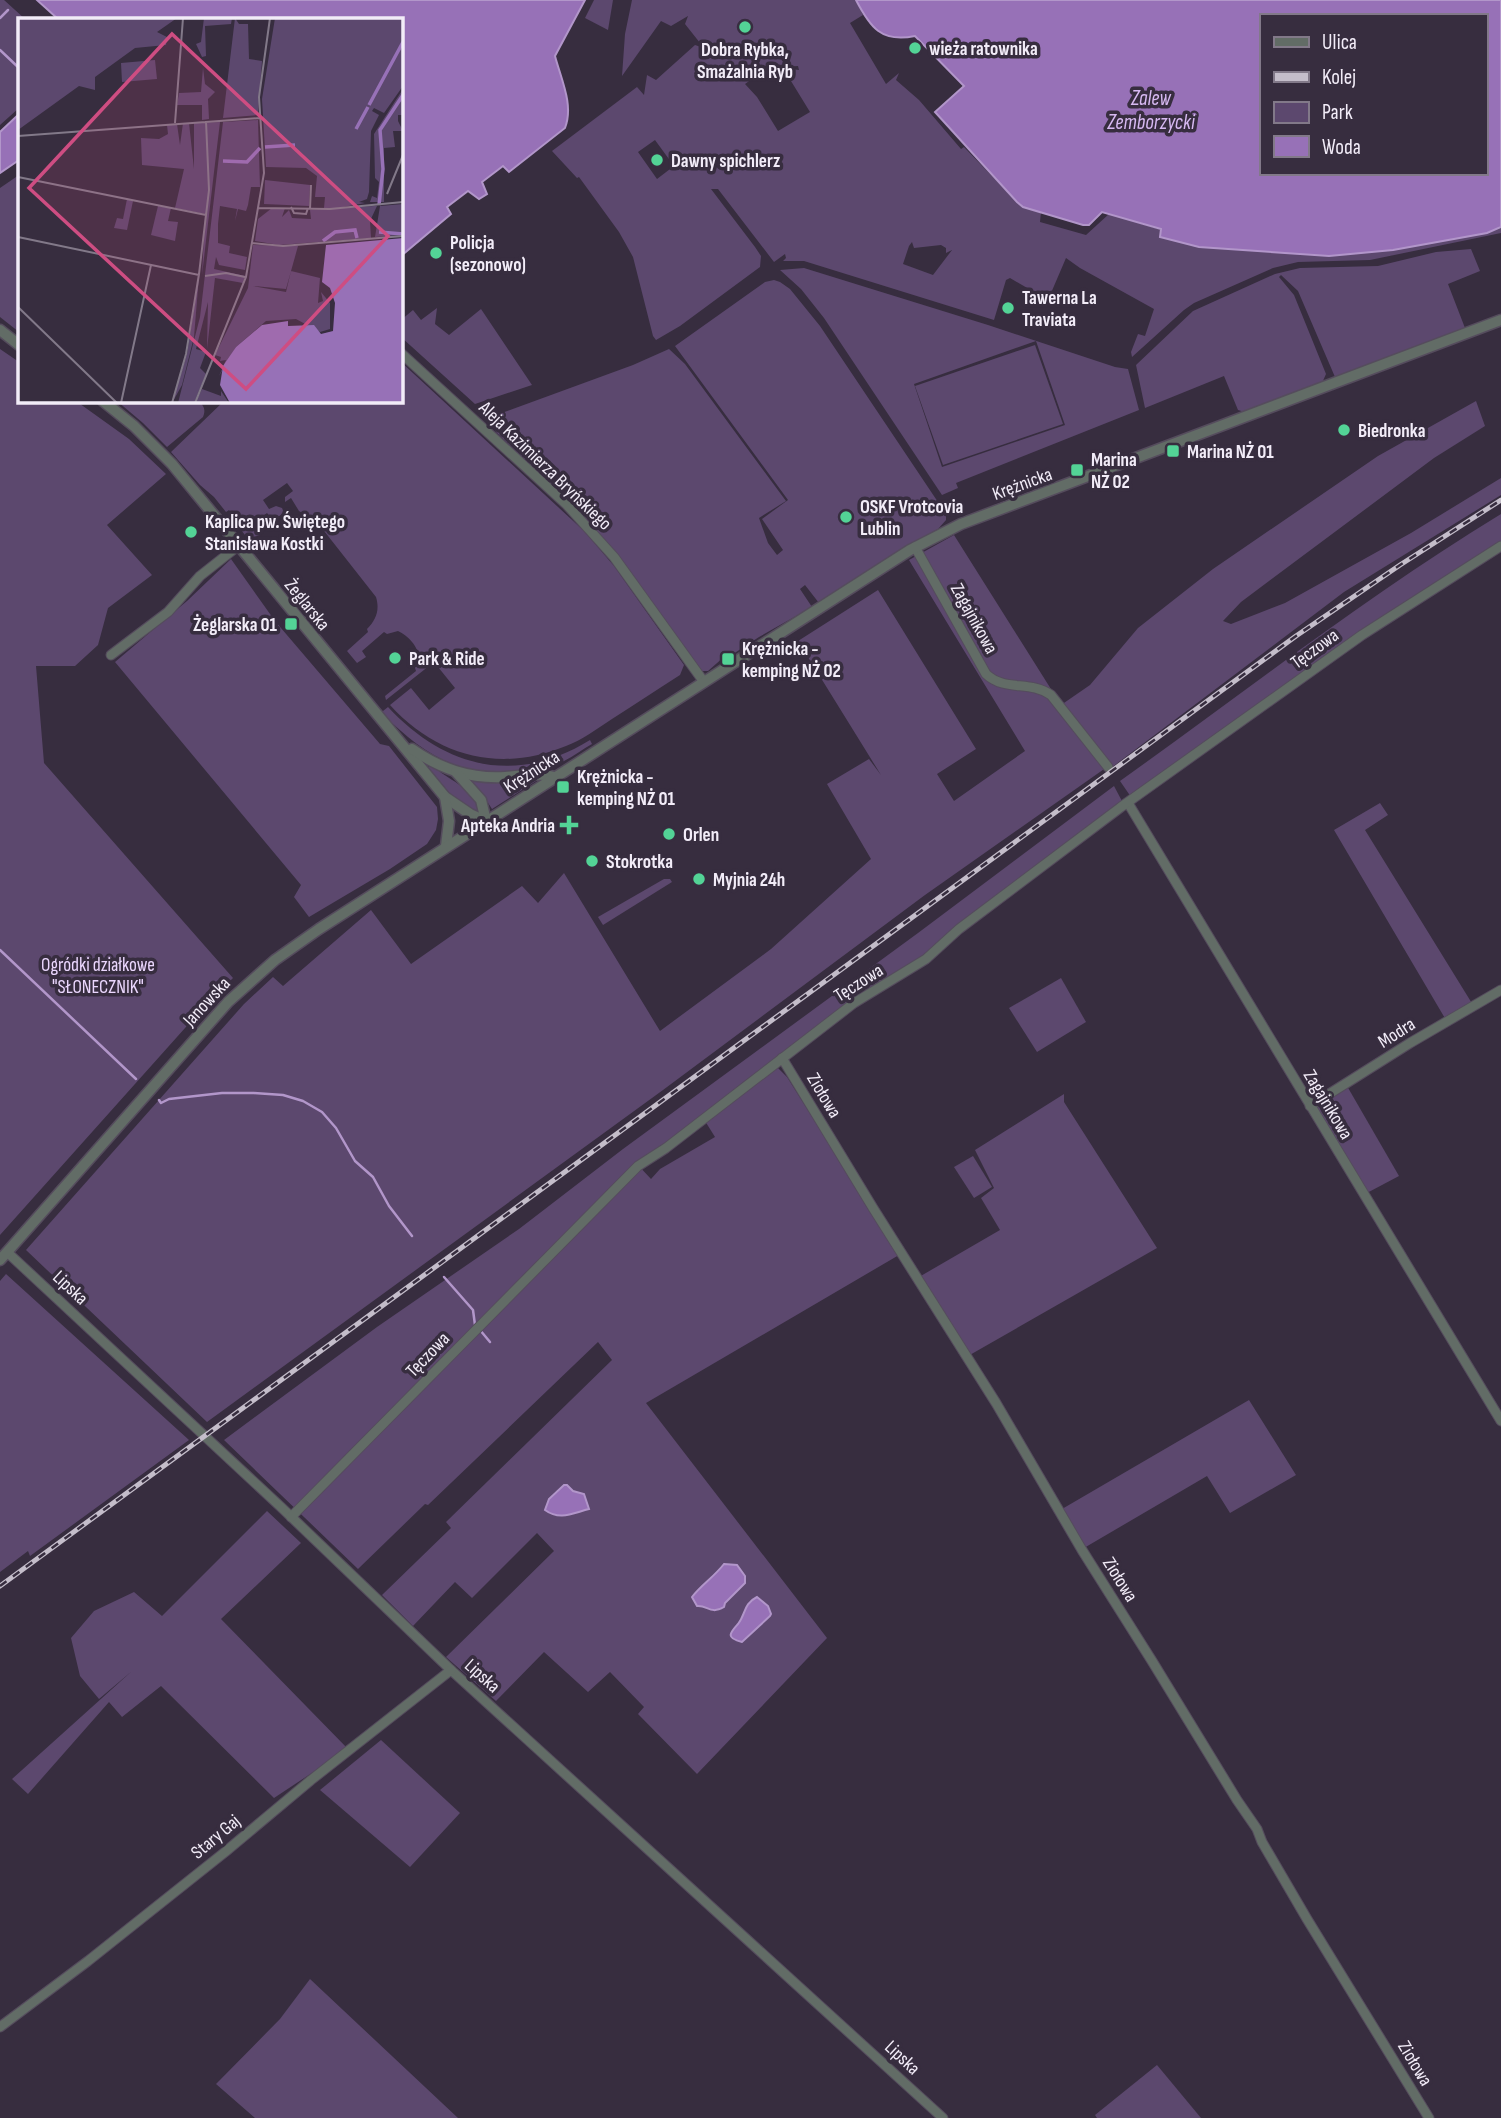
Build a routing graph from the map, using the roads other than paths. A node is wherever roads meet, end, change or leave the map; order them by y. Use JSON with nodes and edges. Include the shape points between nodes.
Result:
{"nodes":[{"id":1,"x":1501,"y":320,"type":"edge"},
{"id":2,"x":0,"y":330,"type":"edge"},
{"id":3,"x":18,"y":344,"type":"edge"},
{"id":4,"x":402,"y":354,"type":"edge"},
{"id":5,"x":104,"y":402,"type":"edge"},
{"id":6,"x":238,"y":545,"type":"junction"},
{"id":7,"x":1501,"y":546,"type":"edge"},
{"id":8,"x":915,"y":547,"type":"junction"},
{"id":9,"x":111,"y":655,"type":"dead end"},
{"id":10,"x":704,"y":682,"type":"junction"},
{"id":11,"x":399,"y":738,"type":"junction"},
{"id":12,"x":1108,"y":768,"type":"dead end"},
{"id":13,"x":456,"y":772,"type":"junction"},
{"id":14,"x":554,"y":777,"type":"junction"},
{"id":15,"x":445,"y":797,"type":"junction"},
{"id":16,"x":1128,"y":803,"type":"junction"},
{"id":17,"x":486,"y":821,"type":"junction"},
{"id":18,"x":446,"y":846,"type":"junction"},
{"id":19,"x":1501,"y":990,"type":"edge"},
{"id":20,"x":782,"y":1058,"type":"junction"},
{"id":21,"x":1310,"y":1106,"type":"junction"},
{"id":22,"x":3,"y":1256,"type":"edge"},
{"id":23,"x":1501,"y":1421,"type":"edge"},
{"id":24,"x":291,"y":1517,"type":"junction"},
{"id":25,"x":452,"y":1670,"type":"junction"},
{"id":26,"x":0,"y":2027,"type":"edge"},
{"id":27,"x":943,"y":2118,"type":"edge"},
{"id":28,"x":1429,"y":2118,"type":"edge"}],
"edges":[{"from":1,"to":8,"type":"street","name":"Krężnicka","via":[[961,524]]},
{"from":2,"to":3,"type":"street"},
{"from":4,"to":10,"type":"street","name":"Aleja Kazimierza Bryńskiego","via":[[592,532]]},
{"from":5,"to":6,"type":"street","name":"Żeglarska","via":[[159,450]]},
{"from":6,"to":9,"type":"street","via":[[200,576],[167,612]]},
{"from":6,"to":11,"type":"street","name":"Żeglarska"},
{"from":7,"to":16,"type":"street","name":"Tęczowa","via":[[1362,635]]},
{"from":8,"to":10,"type":"street","name":"Krężnicka"},
{"from":8,"to":12,"type":"street","name":"Zagajnikowa","via":[[986,674],[993,681],[1042,688]]},
{"from":10,"to":14,"type":"street","name":"Krężnicka"},
{"from":11,"to":13,"type":"street","name":"Żeglarska"},
{"from":11,"to":15,"type":"street","name":"Żeglarska"},
{"from":13,"to":14,"type":"street","name":"Żeglarska","via":[[484,777]]},
{"from":13,"to":17,"type":"street","name":"Żeglarska","via":[[481,800]]},
{"from":14,"to":17,"type":"street","name":"Krężnicka"},
{"from":15,"to":17,"type":"street","name":"Żeglarska"},
{"from":15,"to":18,"type":"street","via":[[449,821]]},
{"from":16,"to":20,"type":"street","name":"Tęczowa","via":[[959,929],[926,959],[854,1003]]},
{"from":16,"to":21,"type":"street","name":"Zagajnikowa"},
{"from":17,"to":18,"type":"street","name":"Janowska"},
{"from":18,"to":22,"type":"street","name":"Janowska","via":[[301,941],[247,984]]},
{"from":19,"to":21,"type":"street","name":"Modra"},
{"from":20,"to":24,"type":"street","name":"Tęczowa","via":[[638,1166]]},
{"from":20,"to":28,"type":"street","name":"Ziołowa","via":[[1257,1829]]},
{"from":21,"to":23,"type":"street","name":"Zagajnikowa"},
{"from":22,"to":24,"type":"street","name":"Lipska"},
{"from":24,"to":25,"type":"street","name":"Lipska"},
{"from":25,"to":26,"type":"street","name":"Stary Gaj"},
{"from":25,"to":27,"type":"street","name":"Lipska"}]}
